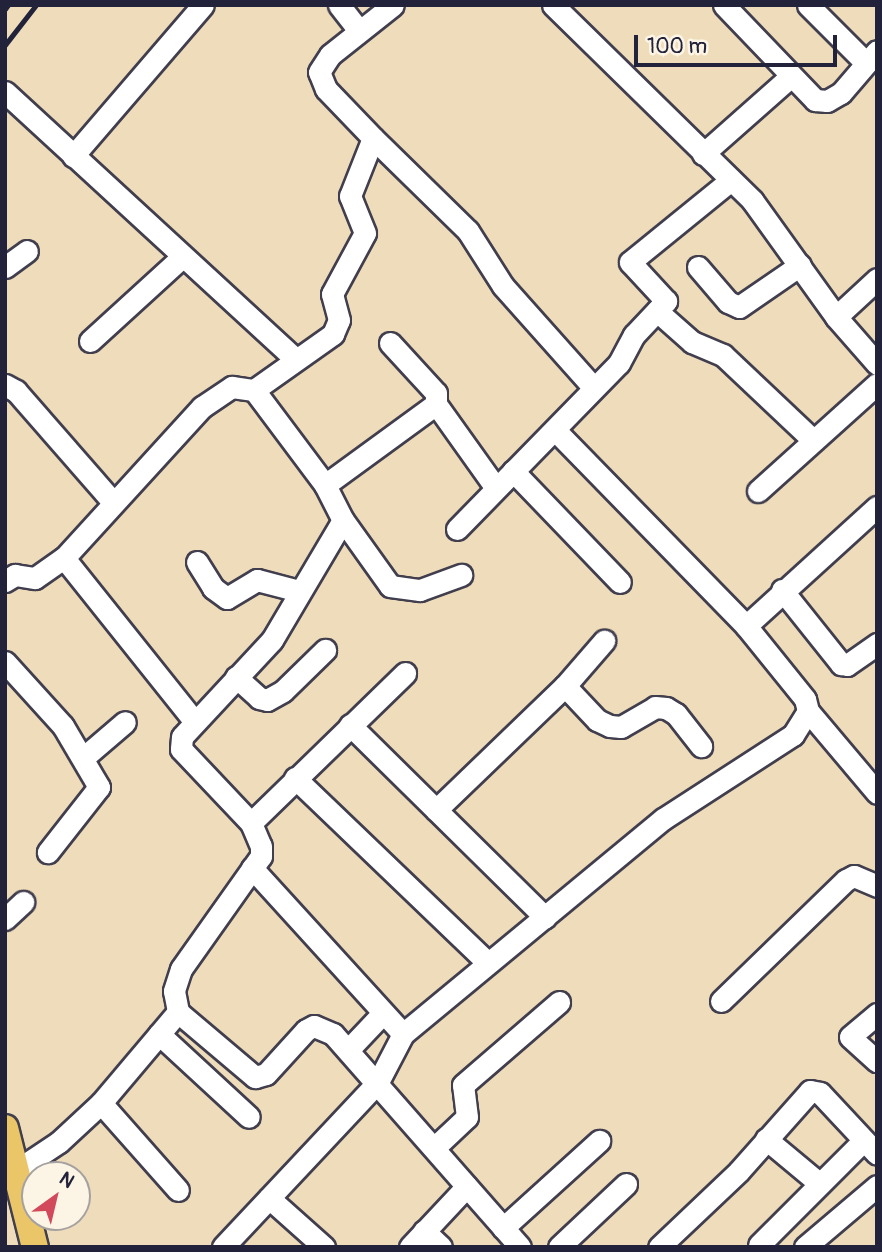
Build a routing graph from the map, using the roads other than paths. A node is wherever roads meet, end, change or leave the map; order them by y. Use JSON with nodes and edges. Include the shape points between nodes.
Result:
{"nodes":[{"id":1,"x":203,"y":5,"type":"edge"},
{"id":2,"x":339,"y":5,"type":"edge"},
{"id":3,"x":393,"y":5,"type":"edge"},
{"id":4,"x":553,"y":5,"type":"edge"},
{"id":5,"x":808,"y":5,"type":"edge"},
{"id":6,"x":726,"y":6,"type":"edge"},
{"id":7,"x":359,"y":32,"type":"junction"},
{"id":8,"x":872,"y":57,"type":"edge"},
{"id":9,"x":790,"y":77,"type":"junction"},
{"id":10,"x":5,"y":92,"type":"edge"},
{"id":11,"x":373,"y":138,"type":"junction"},
{"id":12,"x":704,"y":154,"type":"junction"},
{"id":13,"x":72,"y":156,"type":"junction"},
{"id":14,"x":731,"y":180,"type":"junction"},
{"id":15,"x":27,"y":251,"type":"dead end"},
{"id":16,"x":182,"y":257,"type":"junction"},
{"id":17,"x":800,"y":265,"type":"junction"},
{"id":18,"x":5,"y":267,"type":"edge"},
{"id":19,"x":698,"y":267,"type":"dead end"},
{"id":20,"x":877,"y":279,"type":"edge"},
{"id":21,"x":657,"y":310,"type":"junction"},
{"id":22,"x":836,"y":317,"type":"junction"},
{"id":23,"x":90,"y":341,"type":"dead end"},
{"id":24,"x":390,"y":343,"type":"dead end"},
{"id":25,"x":295,"y":359,"type":"junction"},
{"id":26,"x":877,"y":364,"type":"edge"},
{"id":27,"x":877,"y":384,"type":"edge"},
{"id":28,"x":5,"y":385,"type":"edge"},
{"id":29,"x":593,"y":387,"type":"junction"},
{"id":30,"x":254,"y":390,"type":"junction"},
{"id":31,"x":436,"y":404,"type":"junction"},
{"id":32,"x":555,"y":430,"type":"junction"},
{"id":33,"x":813,"y":440,"type":"junction"},
{"id":34,"x":513,"y":471,"type":"junction"},
{"id":35,"x":325,"y":485,"type":"junction"},
{"id":36,"x":496,"y":488,"type":"junction"},
{"id":37,"x":758,"y":491,"type":"dead end"},
{"id":38,"x":113,"y":502,"type":"junction"},
{"id":39,"x":877,"y":507,"type":"edge"},
{"id":40,"x":343,"y":520,"type":"junction"},
{"id":41,"x":457,"y":528,"type":"dead end"},
{"id":42,"x":64,"y":558,"type":"junction"},
{"id":43,"x":197,"y":562,"type":"dead end"},
{"id":44,"x":461,"y":575,"type":"dead end"},
{"id":45,"x":5,"y":581,"type":"edge"},
{"id":46,"x":620,"y":582,"type":"dead end"},
{"id":47,"x":782,"y":590,"type":"junction"},
{"id":48,"x":299,"y":591,"type":"junction"},
{"id":49,"x":746,"y":626,"type":"junction"},
{"id":50,"x":604,"y":641,"type":"dead end"},
{"id":51,"x":877,"y":644,"type":"edge"},
{"id":52,"x":325,"y":650,"type":"dead end"},
{"id":53,"x":5,"y":662,"type":"edge"},
{"id":54,"x":405,"y":673,"type":"dead end"},
{"id":55,"x":236,"y":677,"type":"junction"},
{"id":56,"x":565,"y":686,"type":"junction"},
{"id":57,"x":808,"y":711,"type":"junction"},
{"id":58,"x":194,"y":721,"type":"junction"},
{"id":59,"x":125,"y":722,"type":"dead end"},
{"id":60,"x":349,"y":725,"type":"junction"},
{"id":61,"x":701,"y":746,"type":"dead end"},
{"id":62,"x":83,"y":758,"type":"junction"},
{"id":63,"x":295,"y":778,"type":"junction"},
{"id":64,"x":877,"y":793,"type":"edge"},
{"id":65,"x":436,"y":810,"type":"junction"},
{"id":66,"x":251,"y":823,"type":"junction"},
{"id":67,"x":48,"y":852,"type":"dead end"},
{"id":68,"x":252,"y":868,"type":"junction"},
{"id":69,"x":877,"y":886,"type":"edge"},
{"id":70,"x":23,"y":902,"type":"dead end"},
{"id":71,"x":545,"y":917,"type":"junction"},
{"id":72,"x":5,"y":919,"type":"edge"},
{"id":73,"x":486,"y":961,"type":"junction"},
{"id":74,"x":721,"y":1001,"type":"dead end"},
{"id":75,"x":559,"y":1002,"type":"dead end"},
{"id":76,"x":178,"y":1012,"type":"junction"},
{"id":77,"x":383,"y":1013,"type":"junction"},
{"id":78,"x":877,"y":1014,"type":"edge"},
{"id":79,"x":159,"y":1034,"type":"junction"},
{"id":80,"x":403,"y":1034,"type":"junction"},
{"id":81,"x":348,"y":1050,"type":"junction"},
{"id":82,"x":877,"y":1061,"type":"edge"},
{"id":83,"x":378,"y":1082,"type":"junction"},
{"id":84,"x":101,"y":1103,"type":"junction"},
{"id":85,"x":248,"y":1117,"type":"dead end"},
{"id":86,"x":5,"y":1128,"type":"edge"},
{"id":87,"x":766,"y":1139,"type":"junction"},
{"id":88,"x":599,"y":1141,"type":"dead end"},
{"id":89,"x":870,"y":1147,"type":"edge"},
{"id":90,"x":434,"y":1149,"type":"junction"},
{"id":91,"x":17,"y":1170,"type":"junction"},
{"id":92,"x":626,"y":1184,"type":"dead end"},
{"id":93,"x":820,"y":1184,"type":"junction"},
{"id":94,"x":467,"y":1186,"type":"junction"},
{"id":95,"x":877,"y":1186,"type":"edge"},
{"id":96,"x":178,"y":1190,"type":"dead end"},
{"id":97,"x":269,"y":1198,"type":"junction"},
{"id":98,"x":503,"y":1228,"type":"junction"},
{"id":99,"x":417,"y":1239,"type":"edge"},
{"id":100,"x":313,"y":1242,"type":"edge"},
{"id":101,"x":518,"y":1246,"type":"edge"},
{"id":102,"x":759,"y":1246,"type":"edge"},
{"id":103,"x":35,"y":1247,"type":"edge"},
{"id":104,"x":223,"y":1247,"type":"edge"},
{"id":105,"x":440,"y":1247,"type":"edge"},
{"id":106,"x":559,"y":1247,"type":"edge"},
{"id":107,"x":659,"y":1247,"type":"edge"},
{"id":108,"x":805,"y":1247,"type":"edge"}],
"edges":[{"from":1,"to":13,"type":"street"},
{"from":2,"to":7,"type":"street"},
{"from":3,"to":7,"type":"street"},
{"from":4,"to":12,"type":"street"},
{"from":5,"to":8,"type":"street"},
{"from":6,"to":9,"type":"street"},
{"from":7,"to":11,"type":"street","via":[[330,55],[319,72],[326,89]]},
{"from":8,"to":9,"type":"street","via":[[841,93],[827,101],[807,95]]},
{"from":9,"to":12,"type":"street"},
{"from":10,"to":13,"type":"street"},
{"from":11,"to":25,"type":"street","via":[[350,196],[365,233],[332,294],[339,320],[333,334]]},
{"from":11,"to":29,"type":"street","via":[[468,231],[503,286]]},
{"from":12,"to":14,"type":"street"},
{"from":13,"to":16,"type":"street"},
{"from":14,"to":17,"type":"street","via":[[752,200]]},
{"from":14,"to":21,"type":"street","via":[[630,261],[666,301]]},
{"from":15,"to":18,"type":"street"},
{"from":16,"to":23,"type":"street"},
{"from":16,"to":25,"type":"street"},
{"from":17,"to":19,"type":"street","via":[[739,307],[728,302]]},
{"from":17,"to":22,"type":"street"},
{"from":20,"to":22,"type":"street"},
{"from":21,"to":29,"type":"street","via":[[634,335],[619,363]]},
{"from":21,"to":33,"type":"street","via":[[692,342],[723,355]]},
{"from":22,"to":26,"type":"street"},
{"from":24,"to":31,"type":"street","via":[[436,393]]},
{"from":25,"to":30,"type":"street"},
{"from":27,"to":33,"type":"street"},
{"from":28,"to":38,"type":"street","via":[[16,391]]},
{"from":29,"to":32,"type":"street"},
{"from":30,"to":35,"type":"street"},
{"from":30,"to":38,"type":"street","via":[[232,387],[202,407]]},
{"from":31,"to":35,"type":"street"},
{"from":31,"to":36,"type":"street"},
{"from":32,"to":34,"type":"street"},
{"from":32,"to":49,"type":"street"},
{"from":33,"to":37,"type":"street"},
{"from":34,"to":36,"type":"street"},
{"from":34,"to":46,"type":"street"},
{"from":35,"to":40,"type":"street"},
{"from":36,"to":41,"type":"street"},
{"from":38,"to":42,"type":"street"},
{"from":39,"to":47,"type":"street"},
{"from":40,"to":44,"type":"street","via":[[390,586],[420,590]]},
{"from":40,"to":48,"type":"street"},
{"from":42,"to":45,"type":"street","via":[[35,578],[15,575]]},
{"from":42,"to":58,"type":"street"},
{"from":43,"to":48,"type":"street","via":[[213,588],[227,598],[257,580]]},
{"from":47,"to":49,"type":"street"},
{"from":47,"to":51,"type":"street","via":[[841,664],[847,665]]},
{"from":48,"to":55,"type":"street","via":[[272,640]]},
{"from":49,"to":57,"type":"street","via":[[806,699]]},
{"from":50,"to":56,"type":"street"},
{"from":52,"to":55,"type":"street","via":[[283,691],[267,700]]},
{"from":53,"to":62,"type":"street","via":[[63,726]]},
{"from":54,"to":60,"type":"street"},
{"from":55,"to":58,"type":"street"},
{"from":56,"to":61,"type":"street","via":[[597,720],[610,726],[621,727],[655,707],[666,708],[677,714]]},
{"from":56,"to":65,"type":"street"},
{"from":57,"to":64,"type":"street"},
{"from":57,"to":71,"type":"street","via":[[781,745],[689,800]]},
{"from":58,"to":66,"type":"street","via":[[182,737],[181,748]]},
{"from":59,"to":62,"type":"street"},
{"from":60,"to":63,"type":"street"},
{"from":60,"to":65,"type":"street"},
{"from":62,"to":67,"type":"street","via":[[99,787]]},
{"from":63,"to":66,"type":"street"},
{"from":63,"to":73,"type":"street"},
{"from":65,"to":71,"type":"street"},
{"from":66,"to":68,"type":"street","via":[[261,846],[261,856]]},
{"from":68,"to":76,"type":"street","via":[[181,969],[174,992]]},
{"from":68,"to":77,"type":"street"},
{"from":69,"to":74,"type":"street","via":[[854,876],[846,880]]},
{"from":70,"to":72,"type":"street"},
{"from":71,"to":73,"type":"street"},
{"from":73,"to":80,"type":"street"},
{"from":75,"to":90,"type":"street","via":[[463,1085],[467,1117]]},
{"from":76,"to":79,"type":"street"},
{"from":76,"to":81,"type":"street","via":[[255,1077],[266,1074],[314,1026],[333,1034]]},
{"from":77,"to":80,"type":"street"},
{"from":77,"to":81,"type":"street"},
{"from":78,"to":82,"type":"street","via":[[850,1037]]},
{"from":79,"to":84,"type":"street"},
{"from":79,"to":85,"type":"street"},
{"from":80,"to":83,"type":"street"},
{"from":81,"to":83,"type":"street"},
{"from":83,"to":90,"type":"street"},
{"from":83,"to":97,"type":"street"},
{"from":84,"to":91,"type":"street","via":[[59,1142]]},
{"from":84,"to":96,"type":"street"},
{"from":86,"to":91,"type":"main road"},
{"from":87,"to":89,"type":"street","via":[[810,1091],[820,1093]]},
{"from":87,"to":93,"type":"street"},
{"from":87,"to":107,"type":"street"},
{"from":88,"to":98,"type":"street"},
{"from":89,"to":93,"type":"street"},
{"from":90,"to":94,"type":"street"},
{"from":91,"to":103,"type":"main road"},
{"from":92,"to":106,"type":"street"},
{"from":93,"to":102,"type":"street"},
{"from":94,"to":98,"type":"street"},
{"from":94,"to":99,"type":"street"},
{"from":95,"to":108,"type":"street"},
{"from":97,"to":100,"type":"street"},
{"from":97,"to":104,"type":"street"},
{"from":98,"to":101,"type":"street"},
{"from":99,"to":105,"type":"street"}]}
